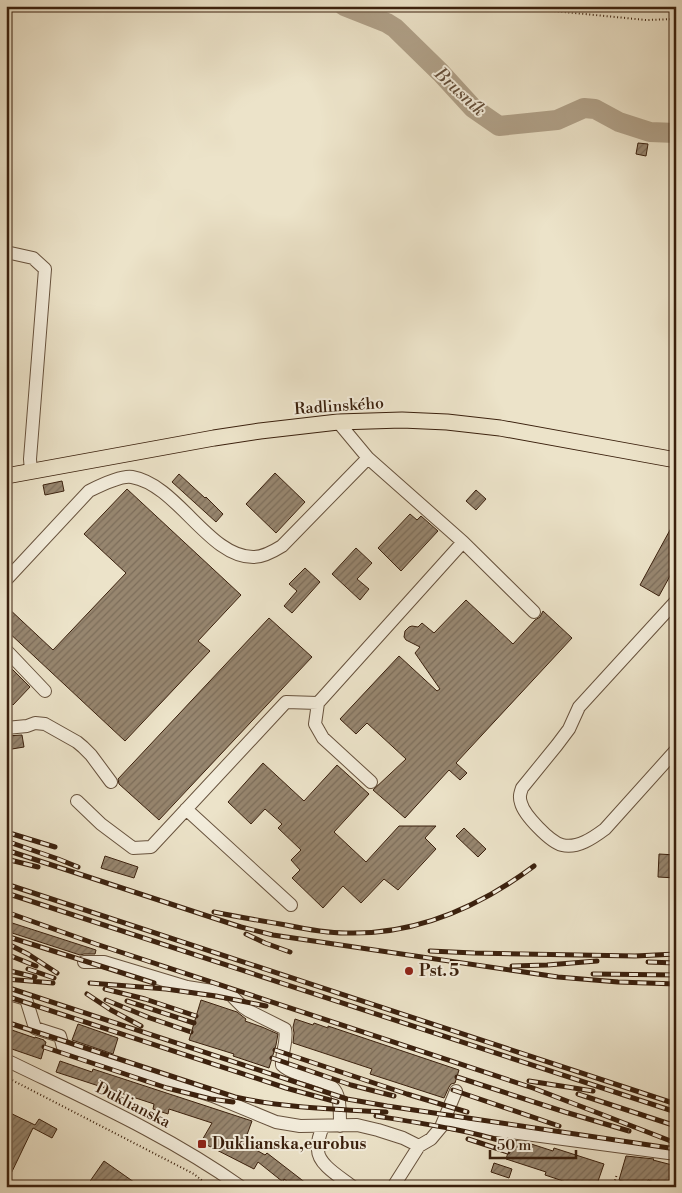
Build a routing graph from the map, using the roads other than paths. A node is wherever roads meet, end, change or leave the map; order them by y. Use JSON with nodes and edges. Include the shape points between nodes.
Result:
{"nodes":[{"id":1,"x":6,"y":252,"type":"edge"},
{"id":2,"x":338,"y":422,"type":"junction"},
{"id":3,"x":368,"y":458,"type":"junction"},
{"id":4,"x":676,"y":460,"type":"edge"},
{"id":5,"x":32,"y":471,"type":"junction"},
{"id":6,"x":6,"y":476,"type":"edge"},
{"id":7,"x":463,"y":542,"type":"junction"},
{"id":8,"x":6,"y":580,"type":"edge"},
{"id":9,"x":676,"y":601,"type":"edge"},
{"id":10,"x":534,"y":612,"type":"dead end"},
{"id":11,"x":6,"y":650,"type":"edge"},
{"id":12,"x":45,"y":691,"type":"dead end"},
{"id":13,"x":318,"y":703,"type":"junction"},
{"id":14,"x":6,"y":728,"type":"edge"},
{"id":15,"x":676,"y":750,"type":"edge"},
{"id":16,"x":111,"y":782,"type":"dead end"},
{"id":17,"x":371,"y":782,"type":"dead end"},
{"id":18,"x":77,"y":801,"type":"dead end"},
{"id":19,"x":186,"y":809,"type":"junction"},
{"id":20,"x":291,"y":905,"type":"dead end"},
{"id":21,"x":84,"y":962,"type":"dead end"},
{"id":22,"x":6,"y":993,"type":"edge"},
{"id":23,"x":6,"y":1060,"type":"edge"},
{"id":24,"x":456,"y":1091,"type":"dead end"},
{"id":25,"x":443,"y":1123,"type":"junction"},
{"id":26,"x":323,"y":1126,"type":"junction"},
{"id":27,"x":340,"y":1126,"type":"junction"},
{"id":28,"x":420,"y":1146,"type":"junction"},
{"id":29,"x":676,"y":1154,"type":"edge"},
{"id":30,"x":241,"y":1187,"type":"edge"},
{"id":31,"x":353,"y":1187,"type":"edge"},
{"id":32,"x":393,"y":1187,"type":"edge"}],
"edges":[{"from":1,"to":5,"type":"street","via":[[32,258],[45,269],[30,460]]},
{"from":2,"to":3,"type":"street"},
{"from":2,"to":4,"type":"main road","name":"Radlinského","via":[[422,420],[500,428]]},
{"from":2,"to":5,"type":"main road","name":"Radlinského","via":[[223,436]]},
{"from":3,"to":7,"type":"street"},
{"from":3,"to":8,"type":"street","via":[[282,546],[254,557],[239,555],[222,546],[149,482],[130,476],[106,482],[89,491]]},
{"from":5,"to":6,"type":"main road","name":"Radlinského"},
{"from":7,"to":10,"type":"street"},
{"from":7,"to":13,"type":"street"},
{"from":9,"to":15,"type":"street","via":[[579,707],[569,729],[522,788],[521,806],[551,839],[562,845],[585,842],[604,829]]},
{"from":11,"to":12,"type":"street"},
{"from":13,"to":17,"type":"street","via":[[315,724],[323,738]]},
{"from":13,"to":19,"type":"street","via":[[286,702]]},
{"from":14,"to":16,"type":"street","via":[[45,724],[91,754]]},
{"from":18,"to":19,"type":"street","via":[[132,848],[151,847]]},
{"from":19,"to":20,"type":"street"},
{"from":21,"to":27,"type":"street","via":[[104,962],[187,987],[231,995],[249,1011],[285,1029],[282,1065],[336,1090],[340,1103]]},
{"from":22,"to":26,"type":"street","via":[[26,999],[35,1028],[60,1036],[63,1047],[213,1096],[276,1122]]},
{"from":23,"to":30,"type":"street","name":"Duklianska","via":[[152,1131]]},
{"from":24,"to":25,"type":"street"},
{"from":25,"to":28,"type":"street","via":[[431,1139]]},
{"from":25,"to":29,"type":"street"},
{"from":26,"to":27,"type":"street"},
{"from":26,"to":31,"type":"street","via":[[318,1152],[325,1166]]},
{"from":27,"to":28,"type":"street","via":[[378,1130]]},
{"from":28,"to":32,"type":"street"}]}
